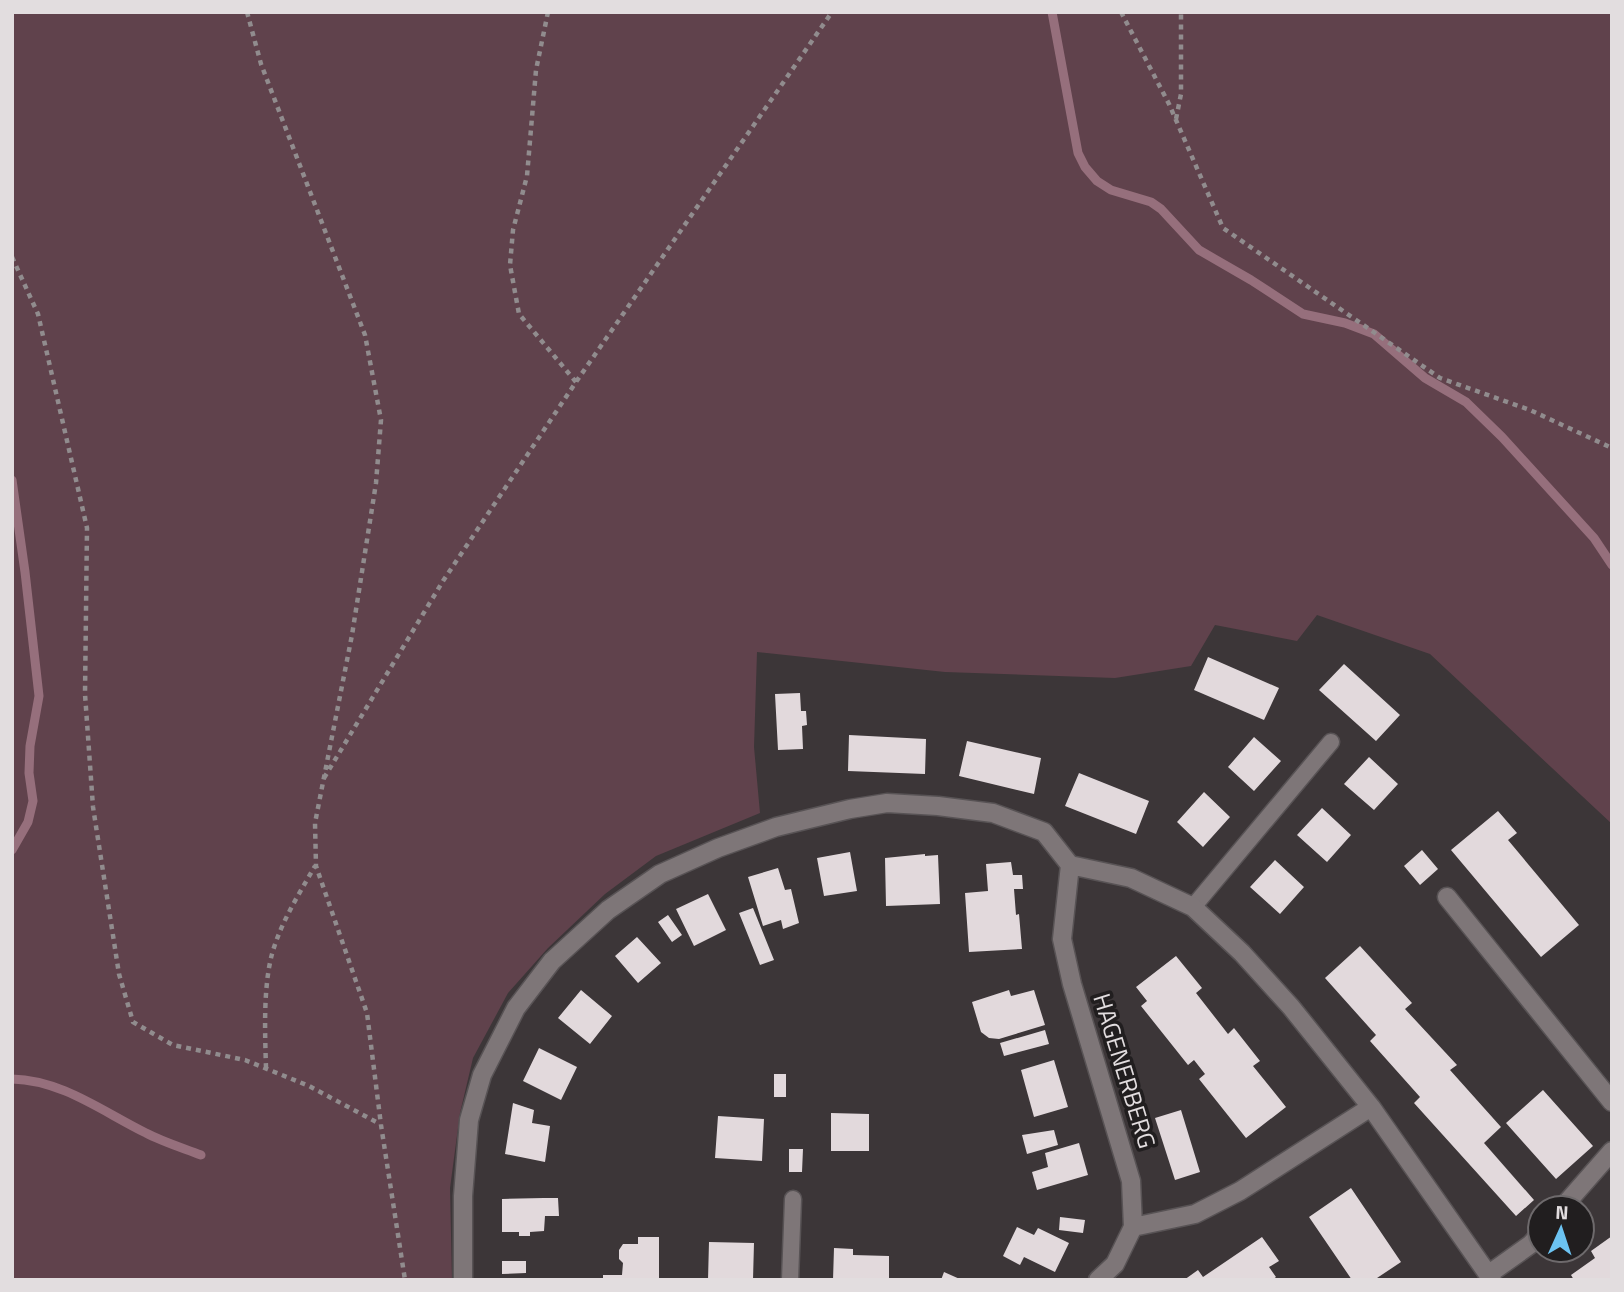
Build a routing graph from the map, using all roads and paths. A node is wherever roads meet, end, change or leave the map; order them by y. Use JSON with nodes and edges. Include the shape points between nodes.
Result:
{"nodes":[{"id":1,"x":247,"y":12,"type":"edge"},
{"id":2,"x":548,"y":12,"type":"edge"},
{"id":3,"x":832,"y":12,"type":"edge"},
{"id":4,"x":1121,"y":12,"type":"edge"},
{"id":5,"x":1181,"y":12,"type":"edge"},
{"id":6,"x":1176,"y":119,"type":"junction"},
{"id":7,"x":12,"y":257,"type":"edge"},
{"id":8,"x":576,"y":382,"type":"junction"},
{"id":9,"x":1612,"y":448,"type":"edge"},
{"id":10,"x":1331,"y":742,"type":"dead end"},
{"id":11,"x":321,"y":783,"type":"junction"},
{"id":12,"x":1070,"y":865,"type":"junction"},
{"id":13,"x":316,"y":866,"type":"junction"},
{"id":14,"x":1447,"y":897,"type":"dead end"},
{"id":15,"x":1193,"y":907,"type":"junction"},
{"id":16,"x":266,"y":1068,"type":"junction"},
{"id":17,"x":1612,"y":1102,"type":"edge"},
{"id":18,"x":1371,"y":1107,"type":"junction"},
{"id":19,"x":381,"y":1125,"type":"junction"},
{"id":20,"x":1612,"y":1151,"type":"edge"},
{"id":21,"x":1574,"y":1194,"type":"edge"},
{"id":22,"x":793,"y":1199,"type":"dead end"},
{"id":23,"x":1133,"y":1227,"type":"junction"},
{"id":24,"x":1526,"y":1248,"type":"edge"},
{"id":25,"x":1490,"y":1277,"type":"edge"},
{"id":26,"x":405,"y":1280,"type":"edge"},
{"id":27,"x":463,"y":1280,"type":"edge"},
{"id":28,"x":790,"y":1280,"type":"edge"},
{"id":29,"x":1098,"y":1280,"type":"edge"}],
"edges":[{"from":1,"to":11,"type":"path","via":[[261,64],[365,335],[381,420],[352,635]]},
{"from":2,"to":8,"type":"path","via":[[536,70],[527,176],[513,230],[510,265],[519,314]]},
{"from":3,"to":8,"type":"path"},
{"from":4,"to":6,"type":"path"},
{"from":5,"to":6,"type":"path","via":[[1181,94]]},
{"from":6,"to":9,"type":"path","via":[[1223,228],[1440,378],[1530,410]]},
{"from":7,"to":16,"type":"path","via":[[38,314],[87,528],[85,694],[93,807],[119,974],[133,1022],[173,1045]]},
{"from":8,"to":11,"type":"path","via":[[443,581]]},
{"from":10,"to":15,"type":"lane"},
{"from":11,"to":13,"type":"path","via":[[315,823]]},
{"from":12,"to":15,"type":"street","via":[[1131,878]]},
{"from":12,"to":23,"type":"street","name":"HAGENERBERG","via":[[1062,939],[1131,1181]]},
{"from":12,"to":27,"type":"street","via":[[1044,832],[993,813],[887,803],[776,827],[660,874],[608,910],[552,961],[516,1008],[482,1075],[469,1120]]},
{"from":13,"to":16,"type":"path","via":[[288,914],[272,955]]},
{"from":13,"to":19,"type":"path","via":[[367,1013]]},
{"from":14,"to":17,"type":"street"},
{"from":15,"to":18,"type":"street","via":[[1283,998]]},
{"from":16,"to":19,"type":"path"},
{"from":18,"to":23,"type":"street","via":[[1240,1191],[1195,1214]]},
{"from":18,"to":25,"type":"street"},
{"from":19,"to":26,"type":"path"},
{"from":20,"to":21,"type":"street"},
{"from":22,"to":28,"type":"lane"},
{"from":23,"to":29,"type":"street","name":"HAGENERBERG","via":[[1115,1264]]},
{"from":24,"to":25,"type":"street"}]}
